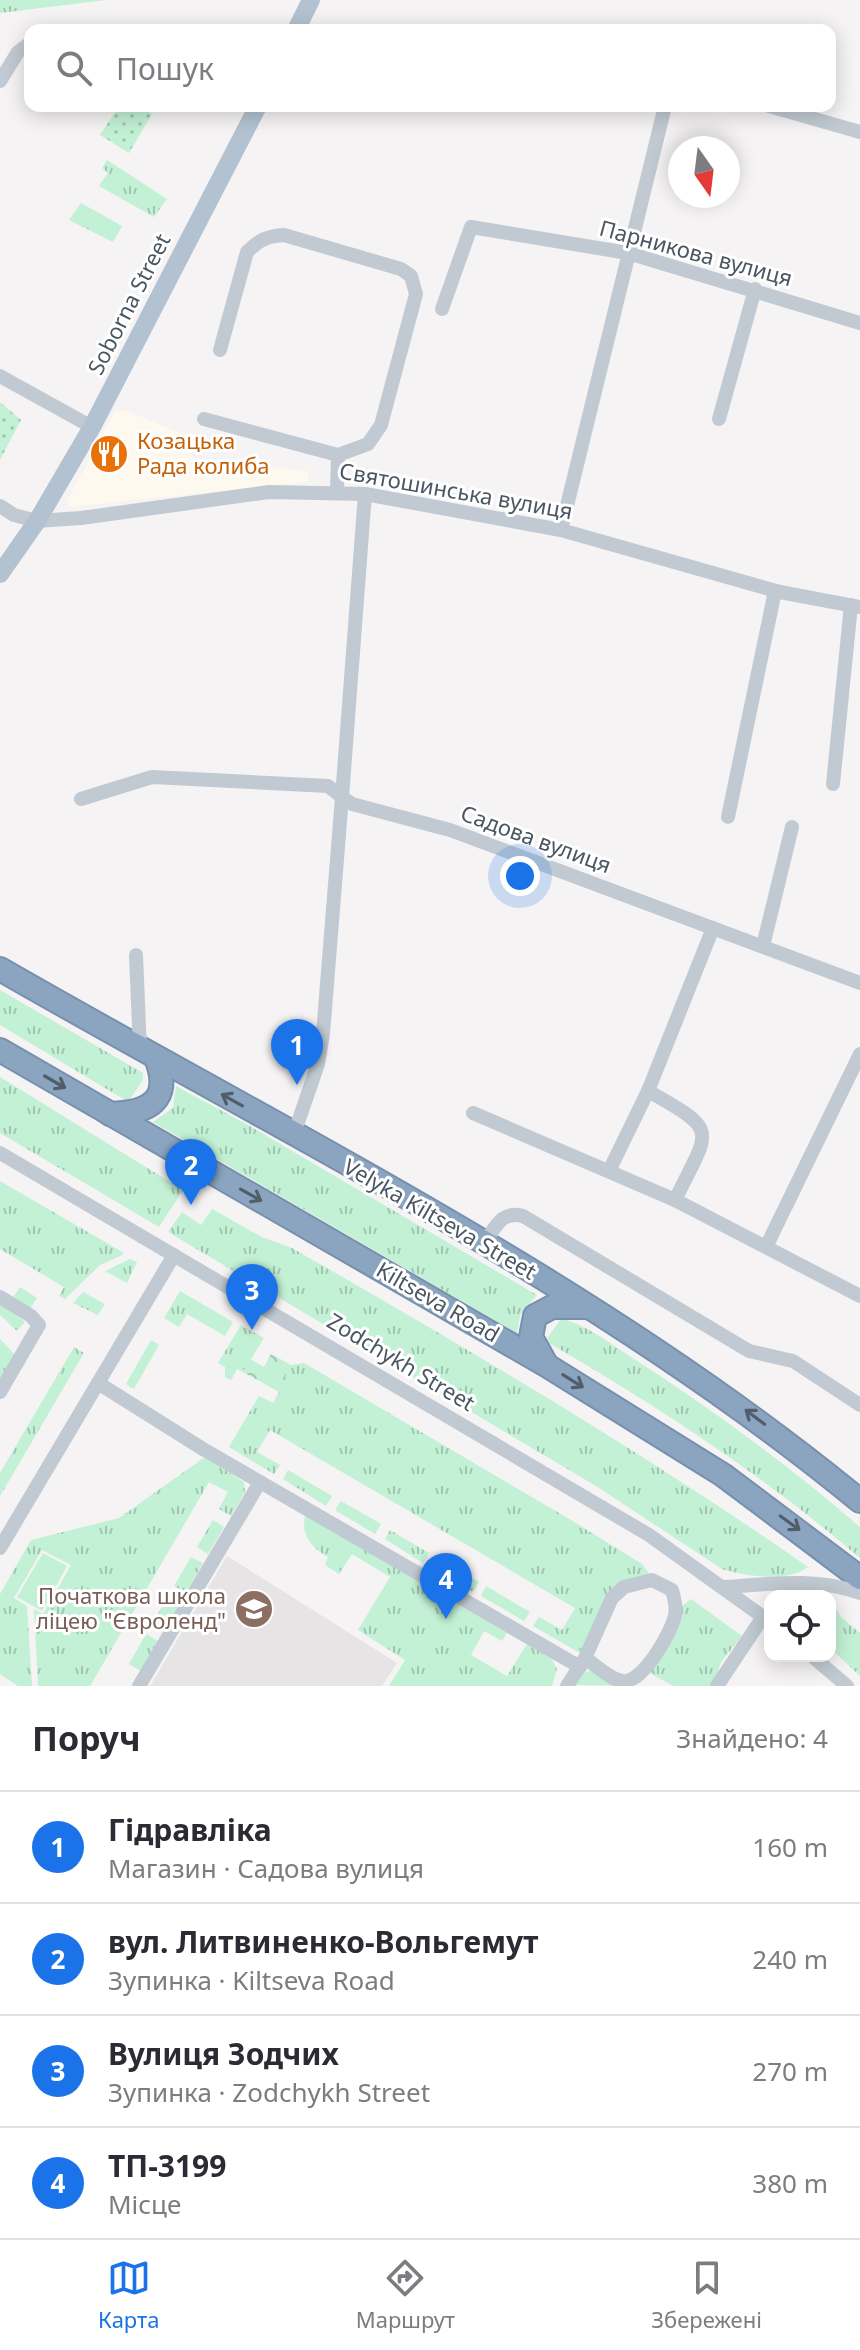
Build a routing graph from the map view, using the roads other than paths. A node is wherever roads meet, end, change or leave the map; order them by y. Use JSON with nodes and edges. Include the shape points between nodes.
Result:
{"nodes":[{"id":1,"x":311,"y":0,"type":"edge"},
{"id":2,"x":299,"y":24,"type":"edge"},
{"id":3,"x":24,"y":48,"type":"edge"},
{"id":4,"x":0,"y":81,"type":"edge"},
{"id":5,"x":255,"y":112,"type":"edge"},
{"id":6,"x":663,"y":112,"type":"edge"},
{"id":7,"x":790,"y":112,"type":"edge"},
{"id":8,"x":860,"y":132,"type":"edge"},
{"id":9,"x":628,"y":253,"type":"junction"},
{"id":10,"x":755,"y":289,"type":"junction"},
{"id":11,"x":442,"y":309,"type":"dead end"},
{"id":12,"x":860,"y":323,"type":"edge"},
{"id":13,"x":220,"y":350,"type":"dead end"},
{"id":14,"x":0,"y":376,"type":"edge"},
{"id":15,"x":204,"y":419,"type":"dead end"},
{"id":16,"x":719,"y":419,"type":"dead end"},
{"id":17,"x":92,"y":427,"type":"junction"},
{"id":18,"x":338,"y":455,"type":"junction"},
{"id":19,"x":337,"y":491,"type":"junction"},
{"id":20,"x":365,"y":494,"type":"junction"},
{"id":21,"x":0,"y":506,"type":"edge"},
{"id":22,"x":37,"y":521,"type":"junction"},
{"id":23,"x":561,"y":530,"type":"junction"},
{"id":24,"x":0,"y":574,"type":"edge"},
{"id":25,"x":775,"y":591,"type":"junction"},
{"id":26,"x":855,"y":606,"type":"edge"},
{"id":27,"x":833,"y":784,"type":"dead end"},
{"id":28,"x":342,"y":797,"type":"junction"},
{"id":29,"x":81,"y":799,"type":"dead end"},
{"id":30,"x":728,"y":817,"type":"dead end"},
{"id":31,"x":792,"y":827,"type":"dead end"},
{"id":32,"x":713,"y":928,"type":"junction"},
{"id":33,"x":763,"y":946,"type":"junction"},
{"id":34,"x":136,"y":955,"type":"dead end"},
{"id":35,"x":0,"y":969,"type":"edge"},
{"id":36,"x":860,"y":983,"type":"edge"},
{"id":37,"x":0,"y":1050,"type":"edge"},
{"id":38,"x":148,"y":1054,"type":"junction"},
{"id":39,"x":860,"y":1054,"type":"edge"},
{"id":40,"x":648,"y":1091,"type":"junction"},
{"id":41,"x":473,"y":1113,"type":"dead end"},
{"id":42,"x":110,"y":1114,"type":"junction"},
{"id":43,"x":294,"y":1134,"type":"junction"},
{"id":44,"x":0,"y":1153,"type":"edge"},
{"id":45,"x":609,"y":1171,"type":"junction"},
{"id":46,"x":675,"y":1200,"type":"junction"},
{"id":47,"x":484,"y":1244,"type":"junction"},
{"id":48,"x":767,"y":1245,"type":"junction"},
{"id":49,"x":174,"y":1255,"type":"junction"},
{"id":50,"x":860,"y":1296,"type":"edge"},
{"id":51,"x":0,"y":1297,"type":"edge"},
{"id":52,"x":590,"y":1308,"type":"junction"},
{"id":53,"x":546,"y":1365,"type":"junction"},
{"id":54,"x":98,"y":1383,"type":"junction"},
{"id":55,"x":0,"y":1392,"type":"edge"},
{"id":56,"x":860,"y":1405,"type":"edge"},
{"id":57,"x":260,"y":1482,"type":"junction"},
{"id":58,"x":860,"y":1501,"type":"edge"},
{"id":59,"x":0,"y":1548,"type":"edge"},
{"id":60,"x":860,"y":1578,"type":"edge"},
{"id":61,"x":725,"y":1587,"type":"junction"},
{"id":62,"x":860,"y":1593,"type":"edge"},
{"id":63,"x":764,"y":1617,"type":"edge"},
{"id":64,"x":764,"y":1623,"type":"edge"},
{"id":65,"x":583,"y":1662,"type":"junction"},
{"id":66,"x":816,"y":1662,"type":"edge"},
{"id":67,"x":830,"y":1680,"type":"edge"},
{"id":68,"x":139,"y":1686,"type":"edge"},
{"id":69,"x":567,"y":1686,"type":"edge"},
{"id":70,"x":717,"y":1686,"type":"edge"},
{"id":71,"x":847,"y":1686,"type":"edge"}],
"edges":[{"from":1,"to":2,"type":"main road"},
{"from":3,"to":4,"type":"street"},
{"from":5,"to":17,"type":"main road","name":"Soborna Street"},
{"from":6,"to":9,"type":"street"},
{"from":7,"to":8,"type":"street"},
{"from":9,"to":10,"type":"street","name":"Парникова вулиця"},
{"from":9,"to":11,"type":"street","name":"Парникова вулиця","via":[[471,227]]},
{"from":9,"to":23,"type":"street"},
{"from":10,"to":12,"type":"street","name":"Парникова вулиця"},
{"from":10,"to":16,"type":"street"},
{"from":13,"to":18,"type":"street","via":[[247,252],[271,235],[411,276],[416,294],[381,425],[368,444]]},
{"from":14,"to":17,"type":"street"},
{"from":15,"to":18,"type":"street"},
{"from":17,"to":22,"type":"main road","name":"Soborna Street"},
{"from":18,"to":19,"type":"street"},
{"from":19,"to":20,"type":"street","name":"Святошинська вулиця"},
{"from":19,"to":22,"type":"street","name":"Святошинська вулиця","via":[[269,492]]},
{"from":20,"to":23,"type":"street","name":"Святошинська вулиця"},
{"from":20,"to":28,"type":"street"},
{"from":21,"to":22,"type":"street"},
{"from":22,"to":24,"type":"main road","name":"Soborna Street"},
{"from":23,"to":25,"type":"street","name":"Святошинська вулиця"},
{"from":25,"to":26,"type":"street","name":"Святошинська вулиця"},
{"from":25,"to":30,"type":"street"},
{"from":26,"to":27,"type":"street"},
{"from":28,"to":29,"type":"street","name":"Садова вулиця","via":[[328,786],[152,777]]},
{"from":28,"to":32,"type":"street","name":"Садова вулиця","via":[[450,830]]},
{"from":28,"to":43,"type":"street","via":[[323,1034]]},
{"from":31,"to":33,"type":"street"},
{"from":32,"to":33,"type":"street","name":"Садова вулиця"},
{"from":32,"to":40,"type":"street"},
{"from":33,"to":36,"type":"street","name":"Садова вулиця"},
{"from":34,"to":38,"type":"street"},
{"from":35,"to":38,"type":"highway","name":"Velyka Kiltseva Street"},
{"from":37,"to":42,"type":"highway","name":"Kiltseva Road","one_way":true},
{"from":38,"to":42,"type":"highway","via":[[163,1084],[160,1095],[133,1114]]},
{"from":43,"to":38,"type":"highway","name":"Velyka Kiltseva Street","one_way":true},
{"from":39,"to":48,"type":"street"},
{"from":40,"to":45,"type":"street"},
{"from":40,"to":46,"type":"street","via":[[696,1118],[702,1128],[703,1144]]},
{"from":41,"to":45,"type":"street"},
{"from":42,"to":53,"type":"highway","name":"Kiltseva Road","one_way":true},
{"from":43,"to":47,"type":"highway","name":"Velyka Kiltseva Street"},
{"from":44,"to":49,"type":"street","name":"Zodchykh Street"},
{"from":45,"to":46,"type":"street"},
{"from":46,"to":48,"type":"street"},
{"from":47,"to":52,"type":"highway","name":"Velyka Kiltseva Street"},
{"from":47,"to":56,"type":"street","via":[[507,1214],[523,1216],[749,1351],[793,1361]]},
{"from":48,"to":50,"type":"street"},
{"from":49,"to":54,"type":"street"},
{"from":49,"to":61,"type":"street","name":"Zodchykh Street","via":[[649,1535]]},
{"from":51,"to":55,"type":"street","via":[[39,1325]]},
{"from":52,"to":53,"type":"highway","via":[[552,1307],[535,1316],[531,1337]]},
{"from":58,"to":52,"type":"highway","name":"Velyka Kiltseva Street","one_way":true,"via":[[752,1415]]},
{"from":53,"to":60,"type":"highway","name":"Kiltseva Road","one_way":true,"via":[[723,1475]]},
{"from":54,"to":57,"type":"street"},
{"from":54,"to":59,"type":"street"},
{"from":57,"to":65,"type":"street"},
{"from":57,"to":68,"type":"street"},
{"from":61,"to":62,"type":"street","via":[[806,1581]]},
{"from":61,"to":63,"type":"street","name":"Zodchykh Street"},
{"from":64,"to":70,"type":"street"},
{"from":65,"to":65,"type":"street","via":[[612,1598],[624,1587],[652,1580],[672,1590],[676,1602],[671,1628],[643,1672],[633,1680],[618,1680]]},
{"from":65,"to":69,"type":"street"},
{"from":66,"to":67,"type":"street"},
{"from":67,"to":71,"type":"street"}]}
